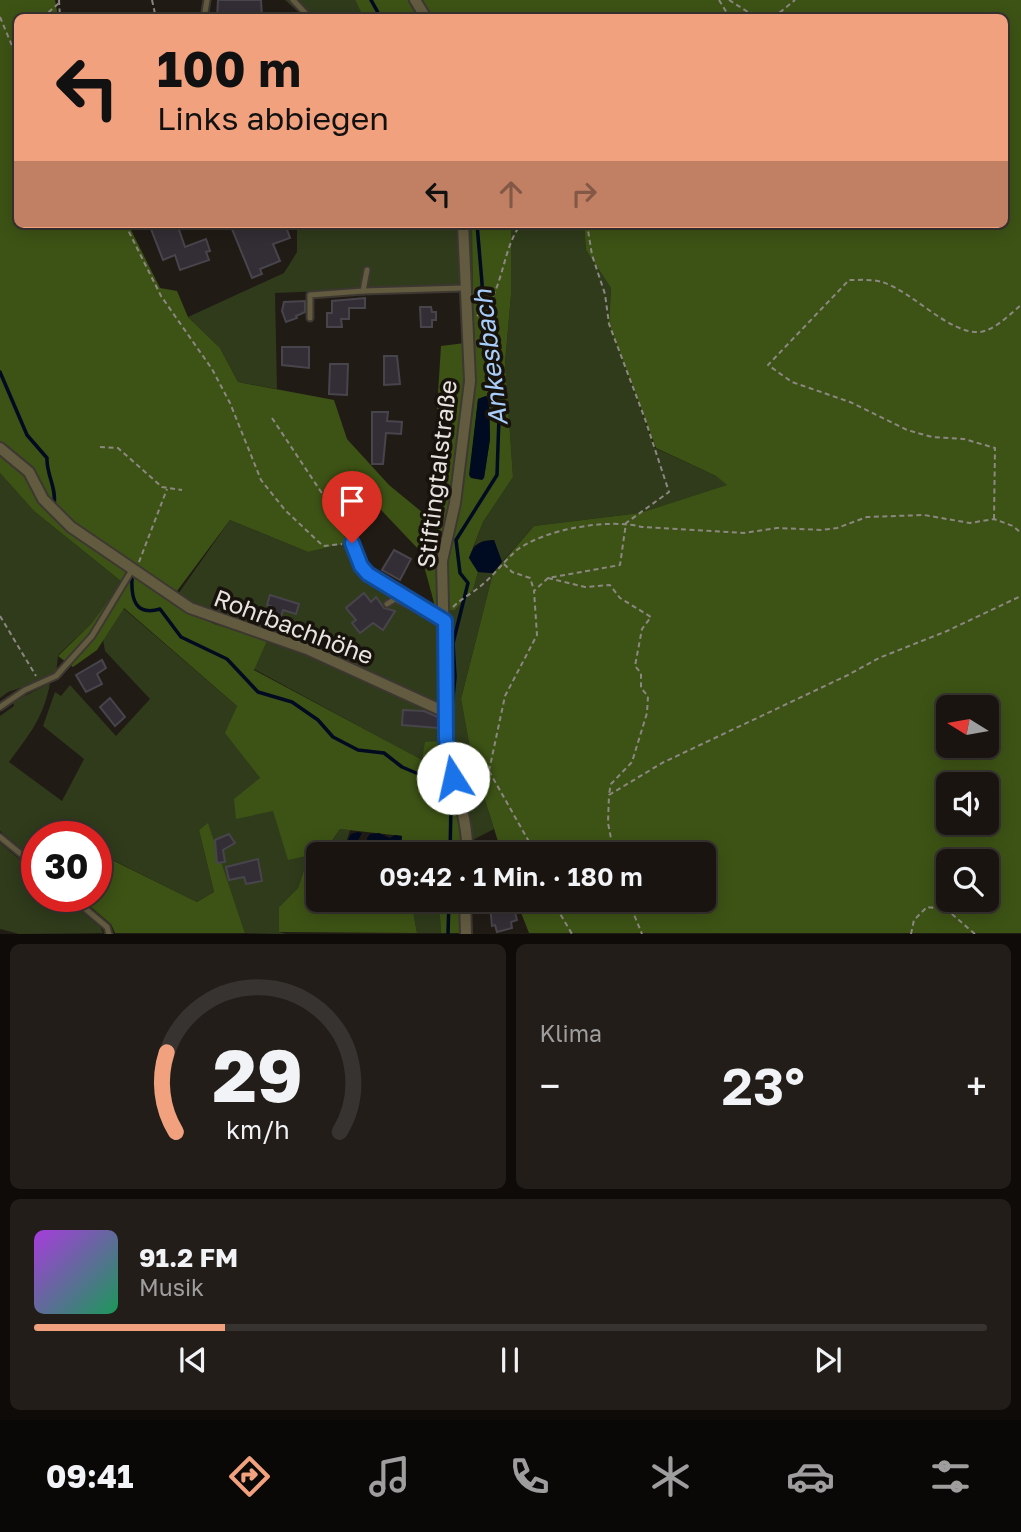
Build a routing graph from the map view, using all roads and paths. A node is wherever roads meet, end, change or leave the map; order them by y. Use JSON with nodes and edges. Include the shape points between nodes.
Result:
{"nodes":[{"id":1,"x":293,"y":0,"type":"edge"},
{"id":2,"x":729,"y":0,"type":"edge"},
{"id":3,"x":795,"y":0,"type":"edge"},
{"id":4,"x":59,"y":1,"type":"edge"},
{"id":5,"x":46,"y":14,"type":"edge"},
{"id":6,"x":306,"y":14,"type":"edge"},
{"id":7,"x":756,"y":14,"type":"edge"},
{"id":8,"x":778,"y":14,"type":"edge"},
{"id":9,"x":0,"y":18,"type":"edge"},
{"id":10,"x":14,"y":48,"type":"edge"},
{"id":11,"x":127,"y":228,"type":"edge"},
{"id":12,"x":463,"y":228,"type":"edge"},
{"id":13,"x":518,"y":228,"type":"edge"},
{"id":14,"x":588,"y":228,"type":"edge"},
{"id":15,"x":367,"y":270,"type":"dead end"},
{"id":16,"x":464,"y":288,"type":"junction"},
{"id":17,"x":363,"y":290,"type":"junction"},
{"id":18,"x":1021,"y":305,"type":"edge"},
{"id":19,"x":478,"y":316,"type":"dead end"},
{"id":20,"x":310,"y":318,"type":"dead end"},
{"id":21,"x":272,"y":418,"type":"dead end"},
{"id":22,"x":100,"y":447,"type":"dead end"},
{"id":23,"x":0,"y":449,"type":"edge"},
{"id":24,"x":167,"y":488,"type":"junction"},
{"id":25,"x":182,"y":490,"type":"dead end"},
{"id":26,"x":994,"y":519,"type":"junction"},
{"id":27,"x":626,"y":523,"type":"junction"},
{"id":28,"x":1021,"y":533,"type":"edge"},
{"id":29,"x":352,"y":543,"type":"junction"},
{"id":30,"x":503,"y":564,"type":"junction"},
{"id":31,"x":133,"y":571,"type":"junction"},
{"id":32,"x":548,"y":578,"type":"junction"},
{"id":33,"x":534,"y":591,"type":"junction"},
{"id":34,"x":1021,"y":596,"type":"edge"},
{"id":35,"x":463,"y":597,"type":"dead end"},
{"id":36,"x":387,"y":604,"type":"dead end"},
{"id":37,"x":0,"y":616,"type":"edge"},
{"id":38,"x":441,"y":620,"type":"junction"},
{"id":39,"x":40,"y":683,"type":"junction"},
{"id":40,"x":0,"y":707,"type":"edge"},
{"id":41,"x":445,"y":712,"type":"junction"},
{"id":42,"x":489,"y":771,"type":"junction"},
{"id":43,"x":453,"y":778,"type":"junction"},
{"id":44,"x":609,"y":795,"type":"junction"},
{"id":45,"x":0,"y":836,"type":"edge"},
{"id":46,"x":466,"y":842,"type":"edge"},
{"id":47,"x":529,"y":842,"type":"edge"},
{"id":48,"x":612,"y":842,"type":"edge"},
{"id":49,"x":21,"y":854,"type":"edge"},
{"id":50,"x":89,"y":912,"type":"edge"},
{"id":51,"x":465,"y":912,"type":"edge"},
{"id":52,"x":559,"y":912,"type":"edge"},
{"id":53,"x":633,"y":912,"type":"edge"},
{"id":54,"x":109,"y":933,"type":"edge"},
{"id":55,"x":466,"y":933,"type":"edge"},
{"id":56,"x":572,"y":933,"type":"edge"},
{"id":57,"x":642,"y":933,"type":"edge"},
{"id":58,"x":911,"y":933,"type":"edge"},
{"id":59,"x":975,"y":933,"type":"edge"}],
"edges":[{"from":1,"to":6,"type":"lane"},
{"from":2,"to":7,"type":"path"},
{"from":3,"to":8,"type":"path"},
{"from":4,"to":5,"type":"path"},
{"from":9,"to":10,"type":"path"},
{"from":11,"to":29,"type":"path","via":[[161,296],[212,369],[261,480],[323,546]]},
{"from":12,"to":16,"type":"street","name":"Stiftingtalstraße"},
{"from":13,"to":19,"type":"path","via":[[488,307]]},
{"from":14,"to":27,"type":"path","via":[[609,324],[669,492]]},
{"from":15,"to":17,"type":"lane"},
{"from":16,"to":17,"type":"lane"},
{"from":16,"to":38,"type":"street","name":"Stiftingtalstraße","via":[[470,381],[455,503],[442,561]]},
{"from":17,"to":20,"type":"lane","via":[[310,295]]},
{"from":18,"to":26,"type":"path","via":[[979,332],[950,325],[933,310],[882,282],[849,280],[768,365],[792,382],[850,402],[907,430],[995,448]]},
{"from":21,"to":29,"type":"path","via":[[343,521]]},
{"from":22,"to":24,"type":"path","via":[[118,448]]},
{"from":23,"to":31,"type":"street","name":"Rohrbachhöhe","via":[[29,472],[43,499],[71,527]]},
{"from":24,"to":25,"type":"path"},
{"from":24,"to":31,"type":"path"},
{"from":26,"to":27,"type":"path","via":[[970,523],[924,515],[867,517],[822,530],[777,528],[744,533]]},
{"from":26,"to":28,"type":"path"},
{"from":27,"to":30,"type":"path","via":[[542,535]]},
{"from":27,"to":32,"type":"path","via":[[620,565]]},
{"from":29,"to":38,"type":"lane","via":[[368,574]]},
{"from":30,"to":33,"type":"path","via":[[530,578]]},
{"from":30,"to":35,"type":"path"},
{"from":31,"to":39,"type":"lane","via":[[92,636],[56,676]]},
{"from":31,"to":41,"type":"street","name":"Rohrbachhöhe","via":[[190,608],[307,649]]},
{"from":32,"to":33,"type":"path"},
{"from":32,"to":44,"type":"path","via":[[585,587],[610,585],[620,598],[651,617],[642,629],[635,666],[648,696],[647,713],[632,761],[611,784]]},
{"from":33,"to":42,"type":"path","via":[[537,635],[505,696]]},
{"from":34,"to":44,"type":"path","via":[[879,658],[662,763]]},
{"from":36,"to":38,"type":"lane","via":[[395,599]]},
{"from":37,"to":39,"type":"path"},
{"from":38,"to":41,"type":"street","name":"Stiftingtalstraße"},
{"from":39,"to":40,"type":"lane"},
{"from":41,"to":43,"type":"street","name":"Stiftingtalstraße"},
{"from":42,"to":43,"type":"path"},
{"from":42,"to":47,"type":"path"},
{"from":43,"to":46,"type":"street","name":"Stiftingtalstraße"},
{"from":44,"to":48,"type":"path"},
{"from":45,"to":49,"type":"lane"},
{"from":50,"to":54,"type":"lane"},
{"from":51,"to":55,"type":"street"},
{"from":52,"to":56,"type":"path"},
{"from":53,"to":57,"type":"path"},
{"from":58,"to":59,"type":"path","via":[[914,920],[927,906],[946,909]]}]}
